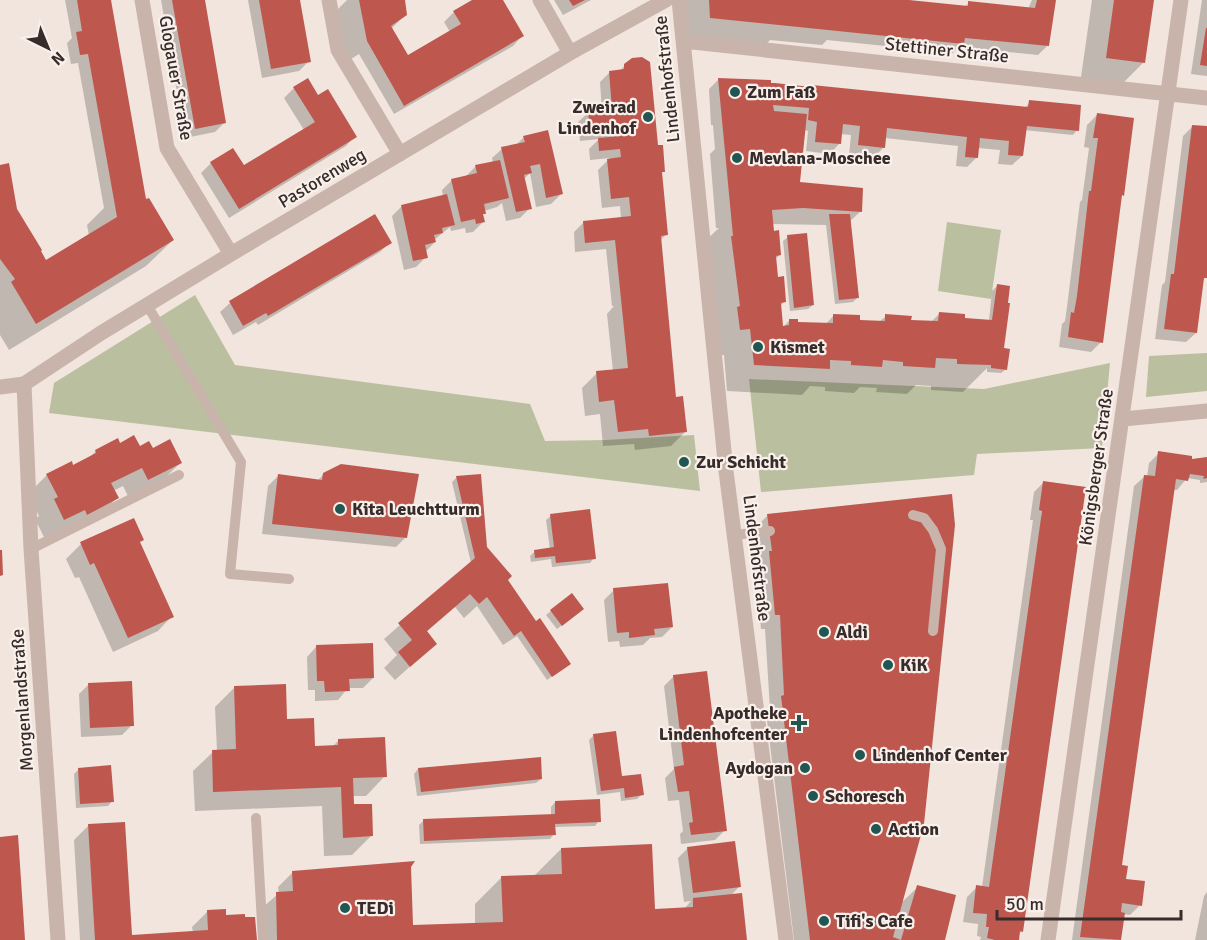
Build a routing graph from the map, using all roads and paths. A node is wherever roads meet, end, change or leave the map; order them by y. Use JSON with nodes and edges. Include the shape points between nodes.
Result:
{"nodes":[{"id":1,"x":142,"y":0,"type":"edge"},
{"id":2,"x":329,"y":0,"type":"edge"},
{"id":3,"x":540,"y":0,"type":"edge"},
{"id":4,"x":666,"y":0,"type":"edge"},
{"id":5,"x":679,"y":0,"type":"edge"},
{"id":6,"x":1181,"y":0,"type":"edge"},
{"id":7,"x":683,"y":41,"type":"junction"},
{"id":8,"x":570,"y":53,"type":"junction"},
{"id":9,"x":1169,"y":93,"type":"junction"},
{"id":10,"x":1207,"y":98,"type":"edge"},
{"id":11,"x":400,"y":154,"type":"junction"},
{"id":12,"x":231,"y":254,"type":"junction"},
{"id":13,"x":147,"y":305,"type":"junction"},
{"id":14,"x":24,"y":384,"type":"junction"},
{"id":15,"x":0,"y":387,"type":"edge"},
{"id":16,"x":1207,"y":411,"type":"edge"},
{"id":17,"x":1123,"y":419,"type":"junction"},
{"id":18,"x":180,"y":475,"type":"dead end"},
{"id":19,"x":913,"y":515,"type":"dead end"},
{"id":20,"x":770,"y":531,"type":"dead end"},
{"id":21,"x":734,"y":535,"type":"junction"},
{"id":22,"x":31,"y":549,"type":"junction"},
{"id":23,"x":289,"y":579,"type":"dead end"},
{"id":24,"x":933,"y":631,"type":"dead end"},
{"id":25,"x":256,"y":818,"type":"dead end"},
{"id":26,"x":58,"y":940,"type":"edge"},
{"id":27,"x":263,"y":940,"type":"edge"},
{"id":28,"x":786,"y":940,"type":"edge"},
{"id":29,"x":1048,"y":940,"type":"edge"}],
"edges":[{"from":1,"to":12,"type":"street","name":"Glogauer Straße","via":[[167,147]]},
{"from":2,"to":11,"type":"street","via":[[338,50]]},
{"from":3,"to":8,"type":"street"},
{"from":4,"to":8,"type":"street","name":"Pastorenweg"},
{"from":5,"to":7,"type":"street","name":"Lindenhofstraße"},
{"from":6,"to":9,"type":"street","name":"Königsberger Straße"},
{"from":7,"to":9,"type":"street","name":"Stettiner Straße"},
{"from":7,"to":21,"type":"street","name":"Lindenhofstraße"},
{"from":8,"to":11,"type":"street","name":"Pastorenweg"},
{"from":9,"to":10,"type":"street","name":"Stettiner Straße"},
{"from":9,"to":17,"type":"street","name":"Königsberger Straße"},
{"from":11,"to":12,"type":"street","name":"Pastorenweg"},
{"from":12,"to":13,"type":"street","name":"Pastorenweg"},
{"from":13,"to":14,"type":"street","name":"Pastorenweg"},
{"from":13,"to":23,"type":"lane","via":[[241,462],[230,574]]},
{"from":14,"to":15,"type":"street","name":"Pastorenweg"},
{"from":14,"to":22,"type":"street","name":"Morgenlandstraße"},
{"from":16,"to":17,"type":"street"},
{"from":17,"to":29,"type":"street","name":"Königsberger Straße"},
{"from":18,"to":22,"type":"lane"},
{"from":19,"to":24,"type":"lane","via":[[924,518],[941,549]]},
{"from":20,"to":21,"type":"lane"},
{"from":21,"to":28,"type":"street","name":"Lindenhofstraße"},
{"from":22,"to":26,"type":"street","name":"Morgenlandstraße"},
{"from":25,"to":27,"type":"lane"}]}
